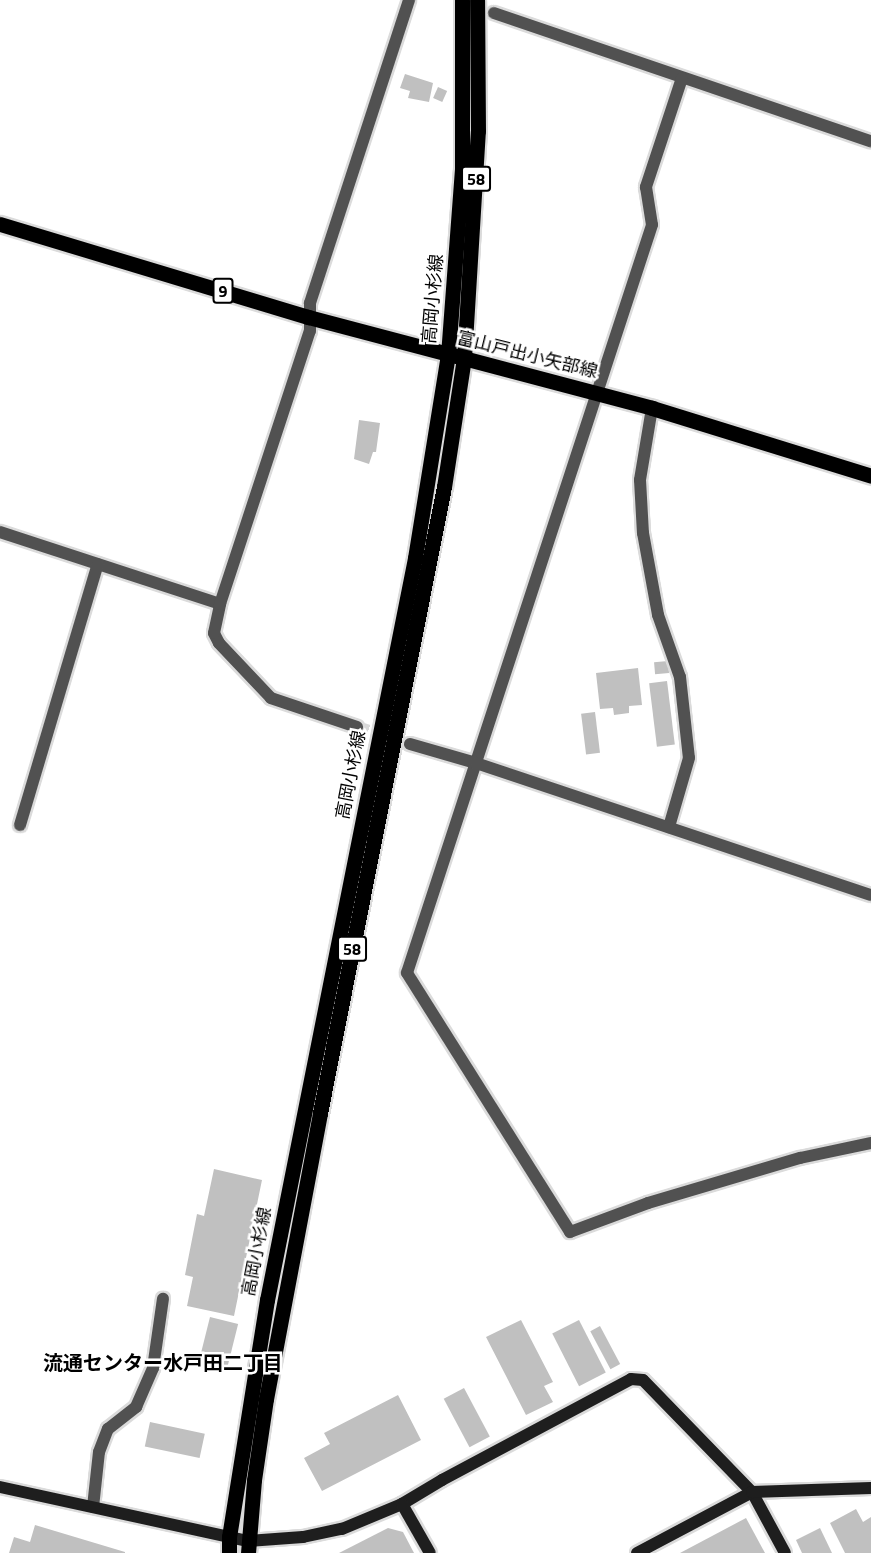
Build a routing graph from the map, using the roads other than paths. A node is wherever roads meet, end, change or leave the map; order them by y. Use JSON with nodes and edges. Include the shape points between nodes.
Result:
{"nodes":[{"id":1,"x":409,"y":0,"type":"edge"},
{"id":2,"x":462,"y":0,"type":"edge"},
{"id":3,"x":477,"y":0,"type":"edge"},
{"id":4,"x":494,"y":13,"type":"dead end"},
{"id":5,"x":682,"y":78,"type":"junction"},
{"id":6,"x":871,"y":141,"type":"edge"},
{"id":7,"x":0,"y":224,"type":"edge"},
{"id":8,"x":309,"y":316,"type":"junction"},
{"id":9,"x":448,"y":355,"type":"junction"},
{"id":10,"x":464,"y":358,"type":"junction"},
{"id":11,"x":599,"y":392,"type":"junction"},
{"id":12,"x":652,"y":408,"type":"junction"},
{"id":13,"x":871,"y":476,"type":"edge"},
{"id":14,"x":0,"y":532,"type":"edge"},
{"id":15,"x":98,"y":564,"type":"junction"},
{"id":16,"x":220,"y":604,"type":"junction"},
{"id":17,"x":357,"y":727,"type":"tunnel mouth"},
{"id":18,"x":410,"y":744,"type":"tunnel mouth"},
{"id":19,"x":476,"y":764,"type":"junction"},
{"id":20,"x":20,"y":825,"type":"dead end"},
{"id":21,"x":669,"y":827,"type":"junction"},
{"id":22,"x":871,"y":895,"type":"edge"},
{"id":23,"x":871,"y":1143,"type":"edge"},
{"id":24,"x":163,"y":1299,"type":"dead end"},
{"id":25,"x":0,"y":1487,"type":"edge"},
{"id":26,"x":871,"y":1488,"type":"edge"},
{"id":27,"x":752,"y":1492,"type":"junction"},
{"id":28,"x":402,"y":1504,"type":"junction"},
{"id":29,"x":93,"y":1507,"type":"junction"},
{"id":30,"x":229,"y":1537,"type":"junction"},
{"id":31,"x":248,"y":1547,"type":"edge"},
{"id":32,"x":229,"y":1553,"type":"edge"},
{"id":33,"x":430,"y":1553,"type":"edge"},
{"id":34,"x":637,"y":1553,"type":"edge"},
{"id":35,"x":785,"y":1553,"type":"edge"}],
"edges":[{"from":1,"to":8,"type":"street","via":[[324,258]]},
{"from":2,"to":9,"type":"main road","name":"高岡小杉線","number":"58","via":[[462,169]]},
{"from":3,"to":10,"type":"main road","name":"高岡小杉線","number":"58","via":[[477,163]]},
{"from":4,"to":5,"type":"street"},
{"from":5,"to":6,"type":"street"},
{"from":5,"to":11,"type":"street","via":[[646,187],[652,225]]},
{"from":7,"to":8,"type":"main road","name":"富山戸出小矢部線","number":"9"},
{"from":8,"to":9,"type":"main road","name":"富山戸出小矢部線","number":"9"},
{"from":8,"to":16,"type":"street","via":[[310,331]]},
{"from":9,"to":10,"type":"main road","name":"富山戸出小矢部線","number":"9"},
{"from":9,"to":30,"type":"main road","name":"高岡小杉線","number":"58","via":[[415,558],[267,1300]]},
{"from":10,"to":11,"type":"main road","name":"富山戸出小矢部線","number":"9"},
{"from":10,"to":31,"type":"main road","name":"高岡小杉線","number":"58","via":[[444,487],[266,1399]]},
{"from":11,"to":12,"type":"main road","name":"富山戸出小矢部線","number":"9"},
{"from":11,"to":19,"type":"street"},
{"from":12,"to":13,"type":"main road","name":"富山戸出小矢部線","number":"9"},
{"from":12,"to":21,"type":"street","via":[[640,480],[642,533],[658,615],[680,677],[689,758]]},
{"from":14,"to":15,"type":"street"},
{"from":15,"to":16,"type":"street"},
{"from":15,"to":20,"type":"street"},
{"from":16,"to":17,"type":"street","via":[[214,633],[219,643],[271,698]]},
{"from":18,"to":19,"type":"street"},
{"from":19,"to":21,"type":"street"},
{"from":19,"to":23,"type":"street","via":[[407,973],[570,1232],[648,1203],[800,1158]]},
{"from":21,"to":22,"type":"street"},
{"from":24,"to":29,"type":"street","via":[[153,1368],[136,1407],[108,1429],[99,1452]]},
{"from":25,"to":29,"type":"street"},
{"from":26,"to":27,"type":"street"},
{"from":27,"to":28,"type":"street","via":[[649,1383],[631,1379]]},
{"from":27,"to":34,"type":"street"},
{"from":27,"to":35,"type":"street"},
{"from":28,"to":31,"type":"street","via":[[342,1529]]},
{"from":28,"to":33,"type":"street"},
{"from":29,"to":30,"type":"street"},
{"from":30,"to":31,"type":"street"},
{"from":30,"to":32,"type":"main road","name":"高岡小杉線","number":"58"}]}
